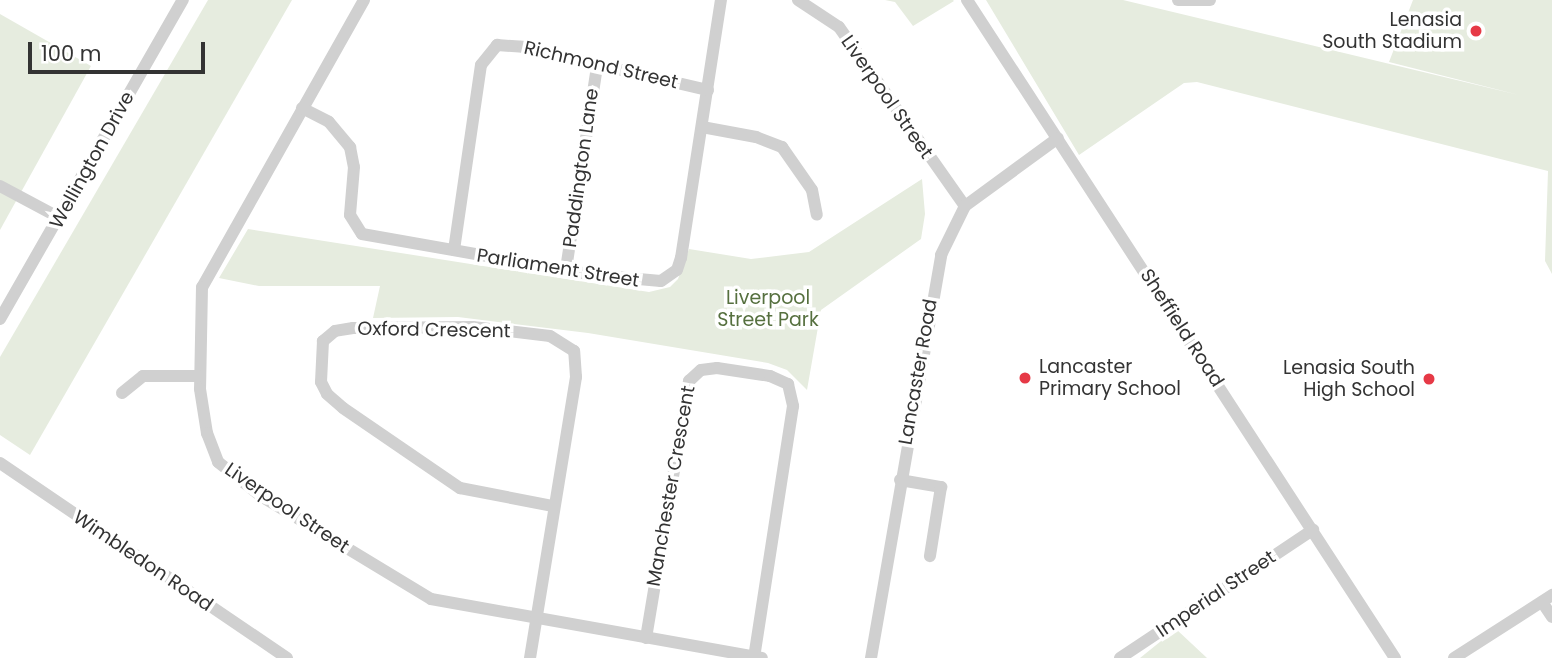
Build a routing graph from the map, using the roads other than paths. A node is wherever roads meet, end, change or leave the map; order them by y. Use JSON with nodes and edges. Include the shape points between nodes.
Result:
{"nodes":[{"id":1,"x":183,"y":0,"type":"edge"},
{"id":2,"x":364,"y":0,"type":"edge"},
{"id":3,"x":721,"y":0,"type":"edge"},
{"id":4,"x":799,"y":0,"type":"edge"},
{"id":5,"x":967,"y":0,"type":"edge"},
{"id":6,"x":1178,"y":0,"type":"edge"},
{"id":7,"x":1210,"y":0,"type":"edge"},
{"id":8,"x":597,"y":66,"type":"junction"},
{"id":9,"x":708,"y":90,"type":"junction"},
{"id":10,"x":302,"y":108,"type":"junction"},
{"id":11,"x":702,"y":128,"type":"junction"},
{"id":12,"x":1058,"y":138,"type":"junction"},
{"id":13,"x":0,"y":186,"type":"edge"},
{"id":14,"x":965,"y":206,"type":"junction"},
{"id":15,"x":817,"y":215,"type":"dead end"},
{"id":16,"x":60,"y":218,"type":"junction"},
{"id":17,"x":454,"y":250,"type":"junction"},
{"id":18,"x":566,"y":269,"type":"junction"},
{"id":19,"x":0,"y":318,"type":"edge"},
{"id":20,"x":200,"y":376,"type":"junction"},
{"id":21,"x":122,"y":393,"type":"dead end"},
{"id":22,"x":0,"y":463,"type":"edge"},
{"id":23,"x":900,"y":480,"type":"junction"},
{"id":24,"x":554,"y":506,"type":"junction"},
{"id":25,"x":1313,"y":530,"type":"junction"},
{"id":26,"x":930,"y":556,"type":"dead end"},
{"id":27,"x":1547,"y":598,"type":"edge"},
{"id":28,"x":1552,"y":617,"type":"edge"},
{"id":29,"x":537,"y":620,"type":"junction"},
{"id":30,"x":646,"y":638,"type":"junction"},
{"id":31,"x":287,"y":658,"type":"edge"},
{"id":32,"x":530,"y":658,"type":"edge"},
{"id":33,"x":757,"y":658,"type":"edge"},
{"id":34,"x":871,"y":658,"type":"edge"},
{"id":35,"x":1120,"y":658,"type":"edge"},
{"id":36,"x":1395,"y":658,"type":"edge"},
{"id":37,"x":1454,"y":658,"type":"edge"}],
"edges":[{"from":1,"to":16,"type":"street","name":"Wellington Drive"},
{"from":2,"to":10,"type":"street","name":"Liverpool Street"},
{"from":3,"to":9,"type":"street","name":"Parliament Street"},
{"from":4,"to":14,"type":"street","name":"Liverpool Street","via":[[839,27]]},
{"from":5,"to":12,"type":"street","name":"Sheffield Road"},
{"from":6,"to":7,"type":"street"},
{"from":8,"to":9,"type":"street","name":"Richmond Street"},
{"from":8,"to":17,"type":"street","name":"Richmond Street","via":[[508,44],[496,45],[486,54]]},
{"from":8,"to":18,"type":"street","name":"Paddington Lane"},
{"from":9,"to":11,"type":"street","name":"Parliament Street"},
{"from":10,"to":17,"type":"street","name":"Parliament Street","via":[[329,122],[350,147],[354,167],[350,215],[355,230],[371,237]]},
{"from":10,"to":20,"type":"street","name":"Liverpool Street","via":[[205,278],[200,297]]},
{"from":11,"to":15,"type":"street","via":[[756,137],[782,147],[812,190]]},
{"from":11,"to":18,"type":"street","name":"Parliament Street","via":[[681,258],[671,277],[652,283]]},
{"from":12,"to":14,"type":"street"},
{"from":12,"to":25,"type":"street","name":"Sheffield Road"},
{"from":13,"to":16,"type":"street"},
{"from":14,"to":23,"type":"street","name":"Lancaster Road","via":[[937,270]]},
{"from":16,"to":19,"type":"street","name":"Wellington Drive"},
{"from":17,"to":18,"type":"street","name":"Parliament Street"},
{"from":20,"to":21,"type":"street","via":[[143,376]]},
{"from":20,"to":29,"type":"street","name":"Liverpool Street","via":[[211,449],[236,478],[431,599]]},
{"from":22,"to":31,"type":"street","name":"Wimbledon Road"},
{"from":23,"to":26,"type":"street","via":[[941,487]]},
{"from":23,"to":34,"type":"street","name":"Lancaster Road"},
{"from":24,"to":24,"type":"street","name":"Oxford Crescent","via":[[460,488],[343,408],[321,382],[323,341],[335,331],[353,328],[444,326],[525,332],[568,344],[576,368]]},
{"from":24,"to":29,"type":"street","name":"Oxford Crescent"},
{"from":25,"to":35,"type":"street","name":"Imperial Street"},
{"from":25,"to":36,"type":"street","name":"Sheffield Road"},
{"from":27,"to":28,"type":"street"},
{"from":27,"to":37,"type":"street"},
{"from":29,"to":30,"type":"street","name":"Liverpool Street"},
{"from":29,"to":32,"type":"street","name":"Oxford Crescent"},
{"from":30,"to":33,"type":"street","name":"Liverpool Street"},
{"from":30,"to":33,"type":"street","name":"Manchester Crescent","via":[[688,381],[701,370],[717,368],[770,376],[788,384],[793,406]]}]}
